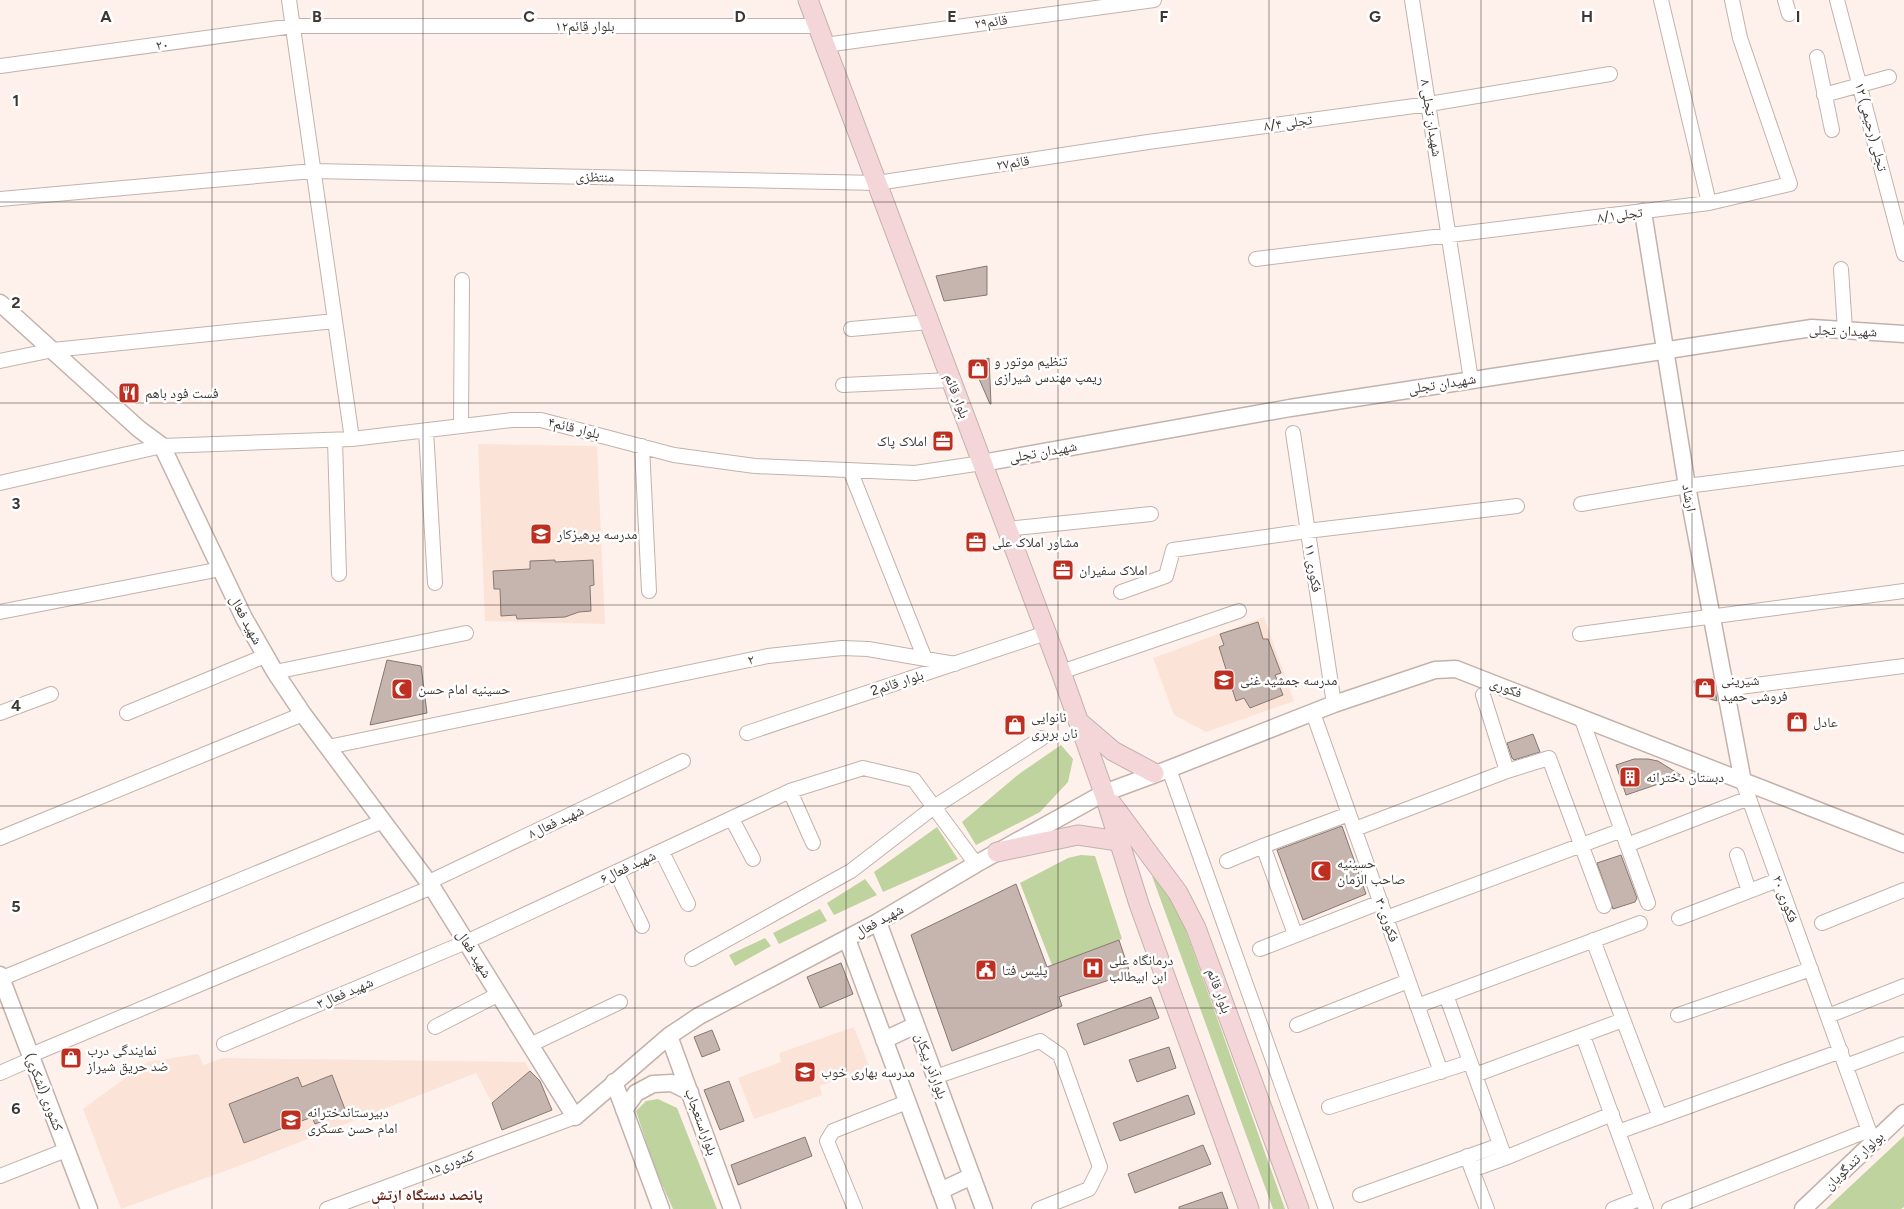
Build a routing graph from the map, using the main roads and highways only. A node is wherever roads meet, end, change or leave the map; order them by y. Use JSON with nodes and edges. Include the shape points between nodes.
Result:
{"nodes":[{"id":1,"x":808,"y":0,"type":"edge"},
{"id":2,"x":1078,"y":720,"type":"junction"},
{"id":3,"x":1162,"y":771,"type":"road end"},
{"id":4,"x":1104,"y":793,"type":"junction"},
{"id":5,"x":1118,"y":841,"type":"junction"},
{"id":6,"x":997,"y":852,"type":"road end"},
{"id":7,"x":1249,"y":1209,"type":"edge"},
{"id":8,"x":1299,"y":1209,"type":"edge"}],
"edges":[{"from":1,"to":2,"type":"main road","name":"بلوار قائم"},
{"from":2,"to":3,"type":"main road","via":[[1113,751]]},
{"from":2,"to":4,"type":"main road","name":"بلوار قائم"},
{"from":4,"to":5,"type":"main road","name":"بلوار قائم"},
{"from":4,"to":8,"type":"main road","name":"بلوار قائم","via":[[1178,893],[1196,928]]},
{"from":5,"to":6,"type":"main road","via":[[1078,835]]},
{"from":5,"to":7,"type":"main road","name":"بلوار قائم"}]}
